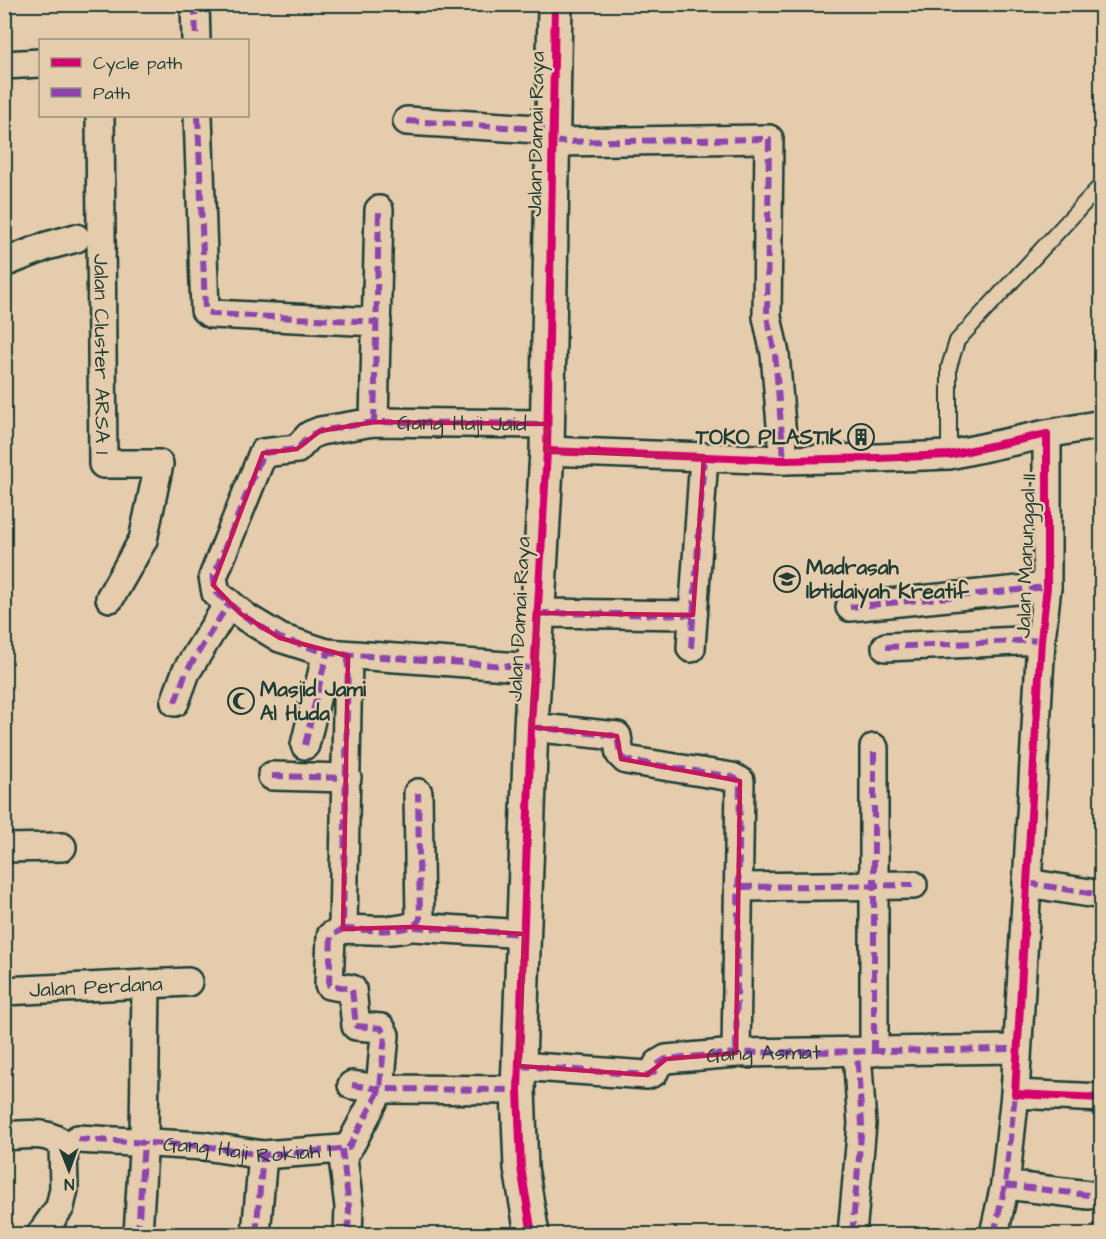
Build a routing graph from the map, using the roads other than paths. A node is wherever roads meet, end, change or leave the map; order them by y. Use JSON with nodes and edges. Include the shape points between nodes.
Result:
{"nodes":[{"id":1,"x":195,"y":4,"type":"edge"},
{"id":2,"x":555,"y":4,"type":"edge"},
{"id":3,"x":196,"y":39,"type":"edge"},
{"id":4,"x":39,"y":63,"type":"edge"},
{"id":5,"x":4,"y":65,"type":"edge"},
{"id":6,"x":100,"y":117,"type":"edge"},
{"id":7,"x":198,"y":117,"type":"edge"},
{"id":8,"x":407,"y":121,"type":"dead end"},
{"id":9,"x":554,"y":136,"type":"junction"},
{"id":10,"x":1101,"y":184,"type":"edge"},
{"id":11,"x":379,"y":210,"type":"dead end"},
{"id":12,"x":76,"y":238,"type":"dead end"},
{"id":13,"x":4,"y":263,"type":"edge"},
{"id":14,"x":377,"y":322,"type":"junction"},
{"id":15,"x":374,"y":422,"type":"junction"},
{"id":16,"x":1101,"y":424,"type":"edge"},
{"id":17,"x":1047,"y":434,"type":"junction"},
{"id":18,"x":547,"y":437,"type":"junction"},
{"id":19,"x":949,"y":455,"type":"junction"},
{"id":20,"x":704,"y":457,"type":"junction"},
{"id":21,"x":784,"y":460,"type":"junction"},
{"id":22,"x":1047,"y":587,"type":"junction"},
{"id":23,"x":110,"y":598,"type":"dead end"},
{"id":24,"x":229,"y":603,"type":"junction"},
{"id":25,"x":850,"y":607,"type":"dead end"},
{"id":26,"x":538,"y":613,"type":"junction"},
{"id":27,"x":693,"y":615,"type":"junction"},
{"id":28,"x":1041,"y":640,"type":"junction"},
{"id":29,"x":886,"y":647,"type":"dead end"},
{"id":30,"x":691,"y":648,"type":"dead end"},
{"id":31,"x":338,"y":654,"type":"junction"},
{"id":32,"x":534,"y":668,"type":"junction"},
{"id":33,"x":175,"y":702,"type":"dead end"},
{"id":34,"x":531,"y":727,"type":"junction"},
{"id":35,"x":306,"y":745,"type":"dead end"},
{"id":36,"x":874,"y":748,"type":"dead end"},
{"id":37,"x":272,"y":776,"type":"dead end"},
{"id":38,"x":347,"y":778,"type":"junction"},
{"id":39,"x":418,"y":793,"type":"dead end"},
{"id":40,"x":62,"y":847,"type":"dead end"},
{"id":41,"x":4,"y":848,"type":"edge"},
{"id":42,"x":1027,"y":883,"type":"junction"},
{"id":43,"x":875,"y":885,"type":"junction"},
{"id":44,"x":913,"y":885,"type":"dead end"},
{"id":45,"x":741,"y":887,"type":"junction"},
{"id":46,"x":1101,"y":895,"type":"edge"},
{"id":47,"x":414,"y":927,"type":"junction"},
{"id":48,"x":343,"y":929,"type":"junction"},
{"id":49,"x":524,"y":934,"type":"junction"},
{"id":50,"x":188,"y":982,"type":"dead end"},
{"id":51,"x":146,"y":984,"type":"junction"},
{"id":52,"x":4,"y":991,"type":"edge"},
{"id":53,"x":1017,"y":1049,"type":"junction"},
{"id":54,"x":865,"y":1052,"type":"junction"},
{"id":55,"x":736,"y":1053,"type":"junction"},
{"id":56,"x":518,"y":1078,"type":"junction"},
{"id":57,"x":352,"y":1085,"type":"dead end"},
{"id":58,"x":380,"y":1089,"type":"junction"},
{"id":59,"x":1015,"y":1094,"type":"junction"},
{"id":60,"x":1101,"y":1098,"type":"edge"},
{"id":61,"x":4,"y":1136,"type":"edge"},
{"id":62,"x":78,"y":1139,"type":"dead end"},
{"id":63,"x":144,"y":1141,"type":"junction"},
{"id":64,"x":342,"y":1149,"type":"junction"},
{"id":65,"x":263,"y":1155,"type":"junction"},
{"id":66,"x":1005,"y":1185,"type":"junction"},
{"id":67,"x":1089,"y":1195,"type":"dead end"},
{"id":68,"x":41,"y":1234,"type":"edge"},
{"id":69,"x":138,"y":1234,"type":"edge"},
{"id":70,"x":256,"y":1234,"type":"edge"},
{"id":71,"x":348,"y":1234,"type":"edge"},
{"id":72,"x":532,"y":1234,"type":"edge"},
{"id":73,"x":852,"y":1234,"type":"edge"},
{"id":74,"x":994,"y":1234,"type":"edge"}],
"edges":[{"from":1,"to":3,"type":"street"},
{"from":2,"to":9,"type":"street","name":"Jalan Damai Raya"},
{"from":4,"to":5,"type":"street"},
{"from":6,"to":23,"type":"street","name":"Jalan Cluster ARSA 1","via":[[103,464],[159,464],[143,540]]},
{"from":7,"to":14,"type":"street","via":[[205,310],[212,314]]},
{"from":8,"to":9,"type":"street"},
{"from":9,"to":18,"type":"street","name":"Jalan Damai Raya"},
{"from":9,"to":21,"type":"street","via":[[769,139],[767,317],[775,354]]},
{"from":10,"to":19,"type":"lane","via":[[957,341],[949,367]]},
{"from":11,"to":14,"type":"street"},
{"from":12,"to":13,"type":"street","name":"Jalan Cluster ARSA 1"},
{"from":14,"to":15,"type":"street"},
{"from":15,"to":18,"type":"street","name":"Gang Haji Jaid"},
{"from":15,"to":24,"type":"street","name":"Gang Haji Jaid","via":[[320,431],[310,435],[297,449],[270,451],[260,456],[213,577],[216,594]]},
{"from":16,"to":17,"type":"street"},
{"from":17,"to":19,"type":"street"},
{"from":17,"to":22,"type":"street","name":"Jalan Manunggal II"},
{"from":18,"to":20,"type":"street"},
{"from":18,"to":26,"type":"street","name":"Jalan Damai Raya"},
{"from":19,"to":21,"type":"street"},
{"from":20,"to":21,"type":"street"},
{"from":20,"to":27,"type":"street"},
{"from":22,"to":25,"type":"street"},
{"from":22,"to":28,"type":"street","name":"Jalan Manunggal II"},
{"from":24,"to":31,"type":"street","via":[[280,638]]},
{"from":24,"to":33,"type":"street","via":[[186,672]]},
{"from":26,"to":27,"type":"street"},
{"from":26,"to":32,"type":"street","name":"Jalan Damai Raya"},
{"from":27,"to":30,"type":"street"},
{"from":28,"to":29,"type":"street"},
{"from":28,"to":42,"type":"street","name":"Jalan Manunggal II"},
{"from":31,"to":32,"type":"street"},
{"from":31,"to":35,"type":"street"},
{"from":31,"to":38,"type":"street"},
{"from":32,"to":34,"type":"street","name":"Jalan Damai Raya"},
{"from":34,"to":45,"type":"street","via":[[618,736],[620,754],[626,760],[738,779],[742,789]]},
{"from":34,"to":49,"type":"street","name":"Jalan Damai Raya"},
{"from":36,"to":43,"type":"street"},
{"from":37,"to":38,"type":"street"},
{"from":38,"to":48,"type":"street"},
{"from":39,"to":47,"type":"street","via":[[420,919]]},
{"from":40,"to":41,"type":"street"},
{"from":42,"to":46,"type":"street"},
{"from":42,"to":53,"type":"street","name":"Jalan Manunggal II"},
{"from":43,"to":44,"type":"street"},
{"from":43,"to":45,"type":"street"},
{"from":43,"to":54,"type":"street"},
{"from":45,"to":55,"type":"street"},
{"from":47,"to":48,"type":"street"},
{"from":47,"to":49,"type":"street"},
{"from":48,"to":58,"type":"street","via":[[331,936],[329,985],[354,991],[356,1026],[381,1028],[384,1032]]},
{"from":49,"to":56,"type":"street","name":"Jalan Damai Raya"},
{"from":50,"to":51,"type":"street","name":"Jalan Perdana"},
{"from":51,"to":52,"type":"street","name":"Jalan Perdana"},
{"from":51,"to":63,"type":"street"},
{"from":53,"to":54,"type":"street","name":"Gang Asmat"},
{"from":53,"to":59,"type":"street","name":"Jalan Manunggal II"},
{"from":54,"to":55,"type":"street","name":"Gang Asmat"},
{"from":54,"to":73,"type":"street"},
{"from":55,"to":56,"type":"street","name":"Gang Asmat","via":[[666,1059],[647,1075]]},
{"from":56,"to":58,"type":"street"},
{"from":56,"to":72,"type":"street","name":"Jalan Damai Raya","via":[[521,1168]]},
{"from":57,"to":58,"type":"street"},
{"from":58,"to":64,"type":"street","name":"Gang Haji Rokiah I","via":[[352,1142]]},
{"from":59,"to":60,"type":"street"},
{"from":59,"to":66,"type":"street","name":"Jalan Manunggal II"},
{"from":61,"to":68,"type":"street","via":[[43,1135],[56,1138],[63,1145],[64,1189],[60,1207]]},
{"from":62,"to":63,"type":"street","name":"Gang Haji Rokiah I"},
{"from":63,"to":65,"type":"street","name":"Gang Haji Rokiah I"},
{"from":63,"to":69,"type":"street"},
{"from":64,"to":65,"type":"street","name":"Gang Haji Rokiah I"},
{"from":64,"to":71,"type":"street"},
{"from":65,"to":70,"type":"street"},
{"from":66,"to":67,"type":"street"},
{"from":66,"to":74,"type":"street","name":"Jalan Manunggal II"}]}
